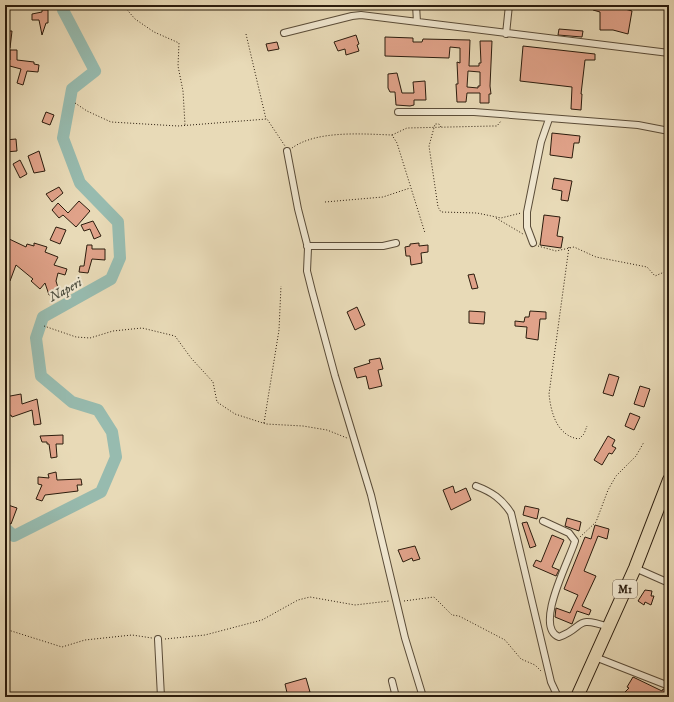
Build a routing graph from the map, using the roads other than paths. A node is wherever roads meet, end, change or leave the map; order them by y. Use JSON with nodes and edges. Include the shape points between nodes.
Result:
{"nodes":[{"id":1,"x":416,"y":5,"type":"edge"},
{"id":2,"x":508,"y":5,"type":"edge"},
{"id":3,"x":417,"y":22,"type":"junction"},
{"id":4,"x":284,"y":33,"type":"dead end"},
{"id":5,"x":506,"y":34,"type":"junction"},
{"id":6,"x":669,"y":53,"type":"edge"},
{"id":7,"x":398,"y":112,"type":"dead end"},
{"id":8,"x":549,"y":118,"type":"junction"},
{"id":9,"x":669,"y":131,"type":"edge"},
{"id":10,"x":287,"y":151,"type":"road end"},
{"id":11,"x":533,"y":243,"type":"road end"},
{"id":12,"x":396,"y":244,"type":"dead end"},
{"id":13,"x":307,"y":246,"type":"junction"},
{"id":14,"x":669,"y":480,"type":"edge"},
{"id":15,"x":476,"y":486,"type":"dead end"},
{"id":16,"x":544,"y":521,"type":"dead end"},
{"id":17,"x":635,"y":568,"type":"junction"},
{"id":18,"x":669,"y":583,"type":"edge"},
{"id":19,"x":609,"y":627,"type":"junction"},
{"id":20,"x":158,"y":639,"type":"road end"},
{"id":21,"x":596,"y":657,"type":"junction"},
{"id":22,"x":392,"y":680,"type":"dead end"},
{"id":23,"x":669,"y":686,"type":"edge"},
{"id":24,"x":161,"y":697,"type":"edge"},
{"id":25,"x":396,"y":697,"type":"edge"},
{"id":26,"x":423,"y":697,"type":"edge"},
{"id":27,"x":558,"y":697,"type":"edge"},
{"id":28,"x":577,"y":697,"type":"edge"}],
"edges":[{"from":1,"to":3,"type":"street"},
{"from":2,"to":5,"type":"street"},
{"from":3,"to":4,"type":"street","via":[[356,15]]},
{"from":3,"to":5,"type":"street"},
{"from":5,"to":6,"type":"street"},
{"from":7,"to":8,"type":"street","via":[[474,112]]},
{"from":8,"to":9,"type":"street"},
{"from":8,"to":11,"type":"street","via":[[541,142],[527,212],[527,227]]},
{"from":10,"to":13,"type":"street"},
{"from":12,"to":13,"type":"street"},
{"from":13,"to":26,"type":"street","via":[[307,270],[312,291],[383,541]]},
{"from":14,"to":17,"type":"highway","number":"M1"},
{"from":15,"to":27,"type":"street","via":[[498,497],[511,514],[551,679]]},
{"from":16,"to":19,"type":"street","via":[[569,533],[576,541],[549,612],[551,630],[559,637],[568,634],[583,621]]},
{"from":17,"to":18,"type":"street"},
{"from":17,"to":19,"type":"highway","number":"M1"},
{"from":19,"to":21,"type":"highway","number":"M1"},
{"from":20,"to":24,"type":"street"},
{"from":21,"to":23,"type":"street"},
{"from":21,"to":28,"type":"highway","number":"M1"},
{"from":22,"to":25,"type":"street"}]}
